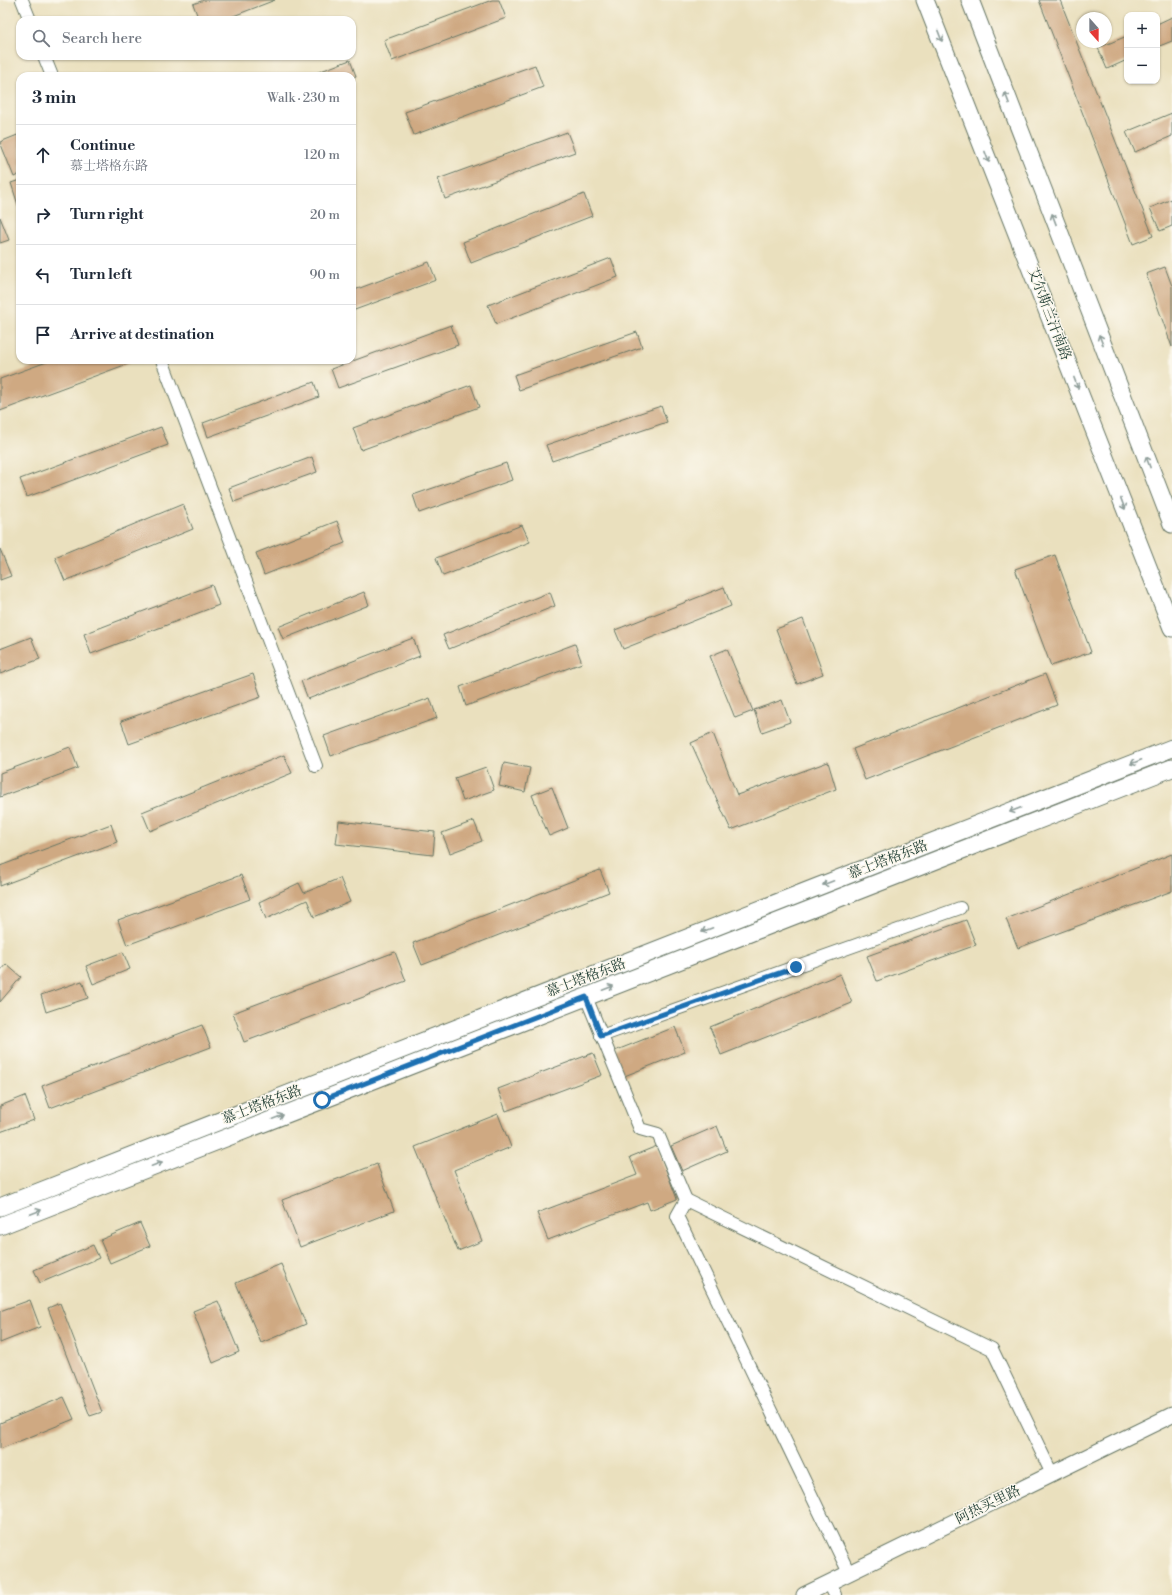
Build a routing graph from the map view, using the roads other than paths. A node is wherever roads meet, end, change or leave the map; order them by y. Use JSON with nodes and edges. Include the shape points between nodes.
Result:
{"nodes":[{"id":1,"x":22,"y":0,"type":"edge"},
{"id":2,"x":925,"y":0,"type":"edge"},
{"id":3,"x":970,"y":0,"type":"edge"},
{"id":4,"x":28,"y":16,"type":"edge"},
{"id":5,"x":46,"y":60,"type":"edge"},
{"id":6,"x":50,"y":72,"type":"edge"},
{"id":7,"x":164,"y":364,"type":"edge"},
{"id":8,"x":1172,"y":524,"type":"edge"},
{"id":9,"x":1172,"y":628,"type":"edge"},
{"id":10,"x":1172,"y":748,"type":"edge"},
{"id":11,"x":316,"y":766,"type":"dead end"},
{"id":12,"x":1172,"y":768,"type":"edge"},
{"id":13,"x":960,"y":908,"type":"dead end"},
{"id":14,"x":586,"y":997,"type":"junction"},
{"id":15,"x":601,"y":1036,"type":"junction"},
{"id":16,"x":686,"y":1200,"type":"junction"},
{"id":17,"x":0,"y":1207,"type":"edge"},
{"id":18,"x":0,"y":1226,"type":"edge"},
{"id":19,"x":1172,"y":1415,"type":"edge"},
{"id":20,"x":1052,"y":1474,"type":"junction"},
{"id":21,"x":849,"y":1573,"type":"junction"},
{"id":22,"x":832,"y":1589,"type":"edge"},
{"id":23,"x":804,"y":1595,"type":"edge"}],
"edges":[{"from":1,"to":4,"type":"street"},
{"from":2,"to":9,"type":"main road","name":"艾尔斯兰汗南路","one_way":true},
{"from":8,"to":3,"type":"main road","one_way":true},
{"from":5,"to":6,"type":"street"},
{"from":7,"to":11,"type":"street"},
{"from":10,"to":17,"type":"main road","name":"慕士塔格东路","one_way":true},
{"from":14,"to":12,"type":"main road","name":"慕士塔格东路","one_way":true},
{"from":13,"to":15,"type":"street"},
{"from":14,"to":15,"type":"street"},
{"from":18,"to":14,"type":"main road","name":"慕士塔格东路","one_way":true},
{"from":15,"to":16,"type":"street","via":[[640,1129],[658,1134]]},
{"from":16,"to":20,"type":"street","via":[[992,1349]]},
{"from":16,"to":21,"type":"street","via":[[677,1216]]},
{"from":19,"to":20,"type":"street","name":"阿热买里路"},
{"from":20,"to":21,"type":"street","name":"阿热买里路"},
{"from":21,"to":22,"type":"street","name":"阿热买里路"},
{"from":22,"to":23,"type":"street","name":"阿热买里路"}]}
